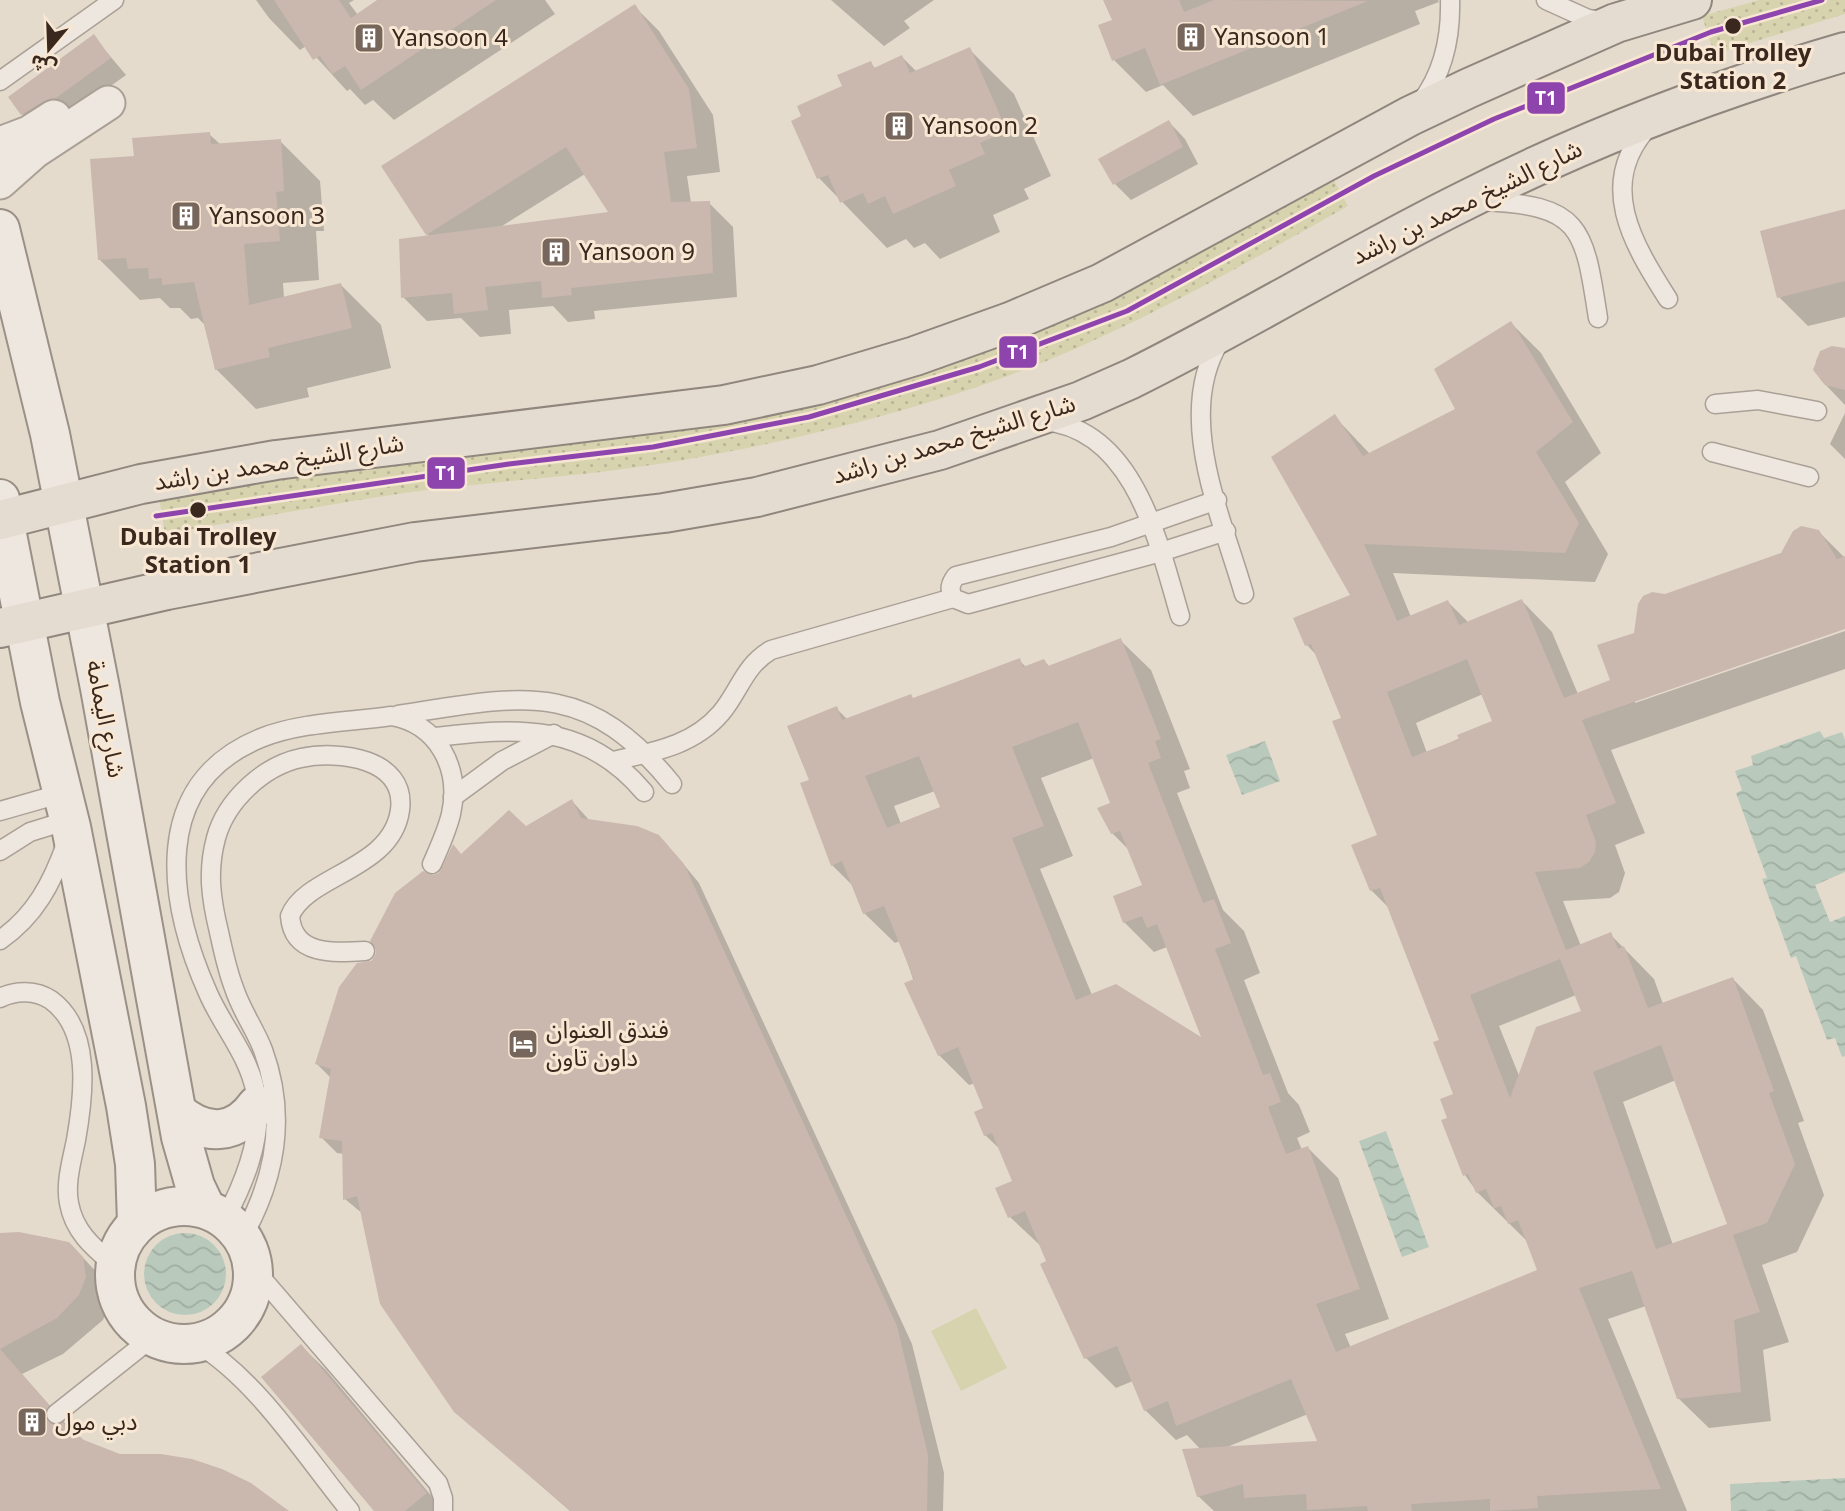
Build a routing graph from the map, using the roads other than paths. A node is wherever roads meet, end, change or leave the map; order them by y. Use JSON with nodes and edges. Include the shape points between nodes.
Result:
{"nodes":[{"id":1,"x":114,"y":0,"type":"edge"},
{"id":2,"x":1450,"y":0,"type":"edge"},
{"id":3,"x":1546,"y":0,"type":"edge"},
{"id":4,"x":1692,"y":0,"type":"edge"},
{"id":5,"x":1616,"y":23,"type":"junction"},
{"id":6,"x":1845,"y":52,"type":"edge"},
{"id":7,"x":0,"y":81,"type":"edge"},
{"id":8,"x":1660,"y":114,"type":"junction"},
{"id":9,"x":1410,"y":116,"type":"junction"},
{"id":10,"x":0,"y":144,"type":"edge"},
{"id":11,"x":0,"y":182,"type":"edge"},
{"id":12,"x":1464,"y":201,"type":"junction"},
{"id":13,"x":0,"y":229,"type":"edge"},
{"id":14,"x":1668,"y":299,"type":"dead end"},
{"id":15,"x":1598,"y":318,"type":"dead end"},
{"id":16,"x":1228,"y":327,"type":"junction"},
{"id":17,"x":1715,"y":404,"type":"dead end"},
{"id":18,"x":1817,"y":411,"type":"dead end"},
{"id":19,"x":1029,"y":420,"type":"junction"},
{"id":20,"x":1712,"y":452,"type":"dead end"},
{"id":21,"x":1808,"y":477,"type":"dead end"},
{"id":22,"x":1217,"y":500,"type":"junction"},
{"id":23,"x":62,"y":503,"type":"junction"},
{"id":24,"x":1,"y":513,"type":"edge"},
{"id":25,"x":1150,"y":524,"type":"junction"},
{"id":26,"x":1226,"y":531,"type":"junction"},
{"id":27,"x":1161,"y":552,"type":"junction"},
{"id":28,"x":1244,"y":594,"type":"dead end"},
{"id":29,"x":953,"y":598,"type":"junction"},
{"id":30,"x":84,"y":607,"type":"junction"},
{"id":31,"x":1180,"y":616,"type":"dead end"},
{"id":32,"x":12,"y":625,"type":"edge"},
{"id":33,"x":391,"y":716,"type":"junction"},
{"id":34,"x":555,"y":734,"type":"junction"},
{"id":35,"x":436,"y":737,"type":"junction"},
{"id":36,"x":647,"y":753,"type":"junction"},
{"id":37,"x":613,"y":761,"type":"junction"},
{"id":38,"x":672,"y":784,"type":"dead end"},
{"id":39,"x":644,"y":792,"type":"dead end"},
{"id":40,"x":453,"y":797,"type":"junction"},
{"id":41,"x":0,"y":811,"type":"edge"},
{"id":42,"x":68,"y":813,"type":"junction"},
{"id":43,"x":0,"y":851,"type":"edge"},
{"id":44,"x":432,"y":864,"type":"dead end"},
{"id":45,"x":0,"y":940,"type":"edge"},
{"id":46,"x":365,"y":951,"type":"dead end"},
{"id":47,"x":0,"y":998,"type":"edge"},
{"id":48,"x":257,"y":1105,"type":"junction"},
{"id":49,"x":177,"y":1112,"type":"junction"},
{"id":50,"x":137,"y":1223,"type":"junction"},
{"id":51,"x":232,"y":1233,"type":"junction"},
{"id":52,"x":115,"y":1266,"type":"junction"},
{"id":53,"x":153,"y":1337,"type":"junction"},
{"id":54,"x":196,"y":1343,"type":"junction"},
{"id":55,"x":56,"y":1414,"type":"dead end"},
{"id":56,"x":350,"y":1511,"type":"edge"},
{"id":57,"x":443,"y":1511,"type":"edge"}],
"edges":[{"from":1,"to":7,"type":"lane"},
{"from":2,"to":9,"type":"lane","via":[[1447,45],[1439,71]]},
{"from":3,"to":5,"type":"lane","via":[[1588,19]]},
{"from":4,"to":5,"type":"main road","name":"شارع الشيخ محمد بن راشد"},
{"from":5,"to":9,"type":"main road","name":"شارع الشيخ محمد بن راشد"},
{"from":6,"to":8,"type":"main road","name":"شارع الشيخ محمد بن راشد"},
{"from":8,"to":12,"type":"main road","name":"شارع الشيخ محمد بن راشد"},
{"from":8,"to":14,"type":"lane","via":[[1630,156],[1623,181],[1623,207],[1628,232]]},
{"from":9,"to":23,"type":"main road","name":"شارع الشيخ محمد بن راشد","via":[[1102,283],[962,339],[818,385],[624,419],[276,460]]},
{"from":10,"to":11,"type":"street","via":[[102,96]]},
{"from":12,"to":15,"type":"lane","via":[[1525,203],[1548,209],[1568,222],[1586,253]]},
{"from":12,"to":16,"type":"main road","name":"شارع الشيخ محمد بن راشد"},
{"from":13,"to":23,"type":"street","name":"شارع اليمامة","via":[[50,434]]},
{"from":16,"to":19,"type":"main road","name":"شارع الشيخ محمد بن راشد","via":[[1131,379]]},
{"from":16,"to":22,"type":"lane","via":[[1205,374],[1200,400],[1202,440]]},
{"from":17,"to":18,"type":"lane","via":[[1751,399]]},
{"from":19,"to":25,"type":"lane","via":[[1077,429],[1098,441],[1129,478]]},
{"from":19,"to":30,"type":"main road","name":"شارع الشيخ محمد بن راشد","via":[[927,454],[757,497],[664,513],[415,542]]},
{"from":20,"to":21,"type":"lane"},
{"from":22,"to":25,"type":"lane"},
{"from":22,"to":26,"type":"lane"},
{"from":23,"to":24,"type":"main road","name":"شارع الشيخ محمد بن راشد"},
{"from":23,"to":30,"type":"street","name":"شارع اليمامة"},
{"from":24,"to":32,"type":"street"},
{"from":25,"to":27,"type":"lane"},
{"from":25,"to":29,"type":"lane","via":[[1072,549],[956,576],[951,582]]},
{"from":26,"to":27,"type":"lane"},
{"from":26,"to":28,"type":"lane"},
{"from":27,"to":29,"type":"lane","via":[[968,604]]},
{"from":27,"to":31,"type":"lane"},
{"from":29,"to":36,"type":"lane","via":[[771,650],[747,668],[721,713],[704,728],[668,749]]},
{"from":30,"to":32,"type":"main road","name":"شارع الشيخ محمد بن راشد"},
{"from":30,"to":49,"type":"street","name":"شارع اليمامة"},
{"from":32,"to":42,"type":"street"},
{"from":33,"to":35,"type":"lane","via":[[408,719]]},
{"from":33,"to":36,"type":"lane","via":[[496,699],[538,699],[598,716]]},
{"from":33,"to":48,"type":"lane","via":[[261,738],[215,768],[185,813],[174,866],[177,894],[199,971],[245,1059]]},
{"from":34,"to":35,"type":"lane","via":[[515,731]]},
{"from":34,"to":37,"type":"lane"},
{"from":34,"to":40,"type":"lane","via":[[502,761]]},
{"from":35,"to":40,"type":"lane","via":[[446,755]]},
{"from":36,"to":37,"type":"lane"},
{"from":36,"to":38,"type":"lane"},
{"from":37,"to":39,"type":"lane"},
{"from":40,"to":44,"type":"lane"},
{"from":41,"to":42,"type":"lane"},
{"from":42,"to":43,"type":"lane"},
{"from":42,"to":45,"type":"lane","via":[[50,884],[22,923]]},
{"from":42,"to":50,"type":"street","via":[[131,1135]]},
{"from":46,"to":51,"type":"lane","via":[[328,952],[305,945],[296,938],[290,916],[302,897],[363,862],[389,835],[399,820],[397,784],[369,761],[336,755],[300,758],[242,794],[228,812],[214,844],[209,878],[234,988],[262,1048],[276,1104],[267,1188]]},
{"from":47,"to":52,"type":"lane","via":[[27,992],[46,997],[62,1008],[73,1024],[83,1089],[68,1201],[87,1242]]},
{"from":48,"to":49,"type":"street","via":[[235,1126],[220,1130],[204,1129]]},
{"from":48,"to":51,"type":"lane","via":[[252,1152]]},
{"from":49,"to":51,"type":"street","name":"شارع اليمامة","via":[[187,1163]]},
{"from":50,"to":51,"type":"street","via":[[158,1210],[182,1206]]},
{"from":50,"to":52,"type":"street","via":[[122,1242]]},
{"from":51,"to":54,"type":"street","via":[[251,1293],[239,1316],[220,1334]]},
{"from":51,"to":57,"type":"lane","via":[[439,1483]]},
{"from":52,"to":53,"type":"street","via":[[115,1288],[122,1308],[135,1325]]},
{"from":53,"to":54,"type":"street"},
{"from":53,"to":55,"type":"lane"},
{"from":54,"to":56,"type":"lane","via":[[245,1381]]}]}
